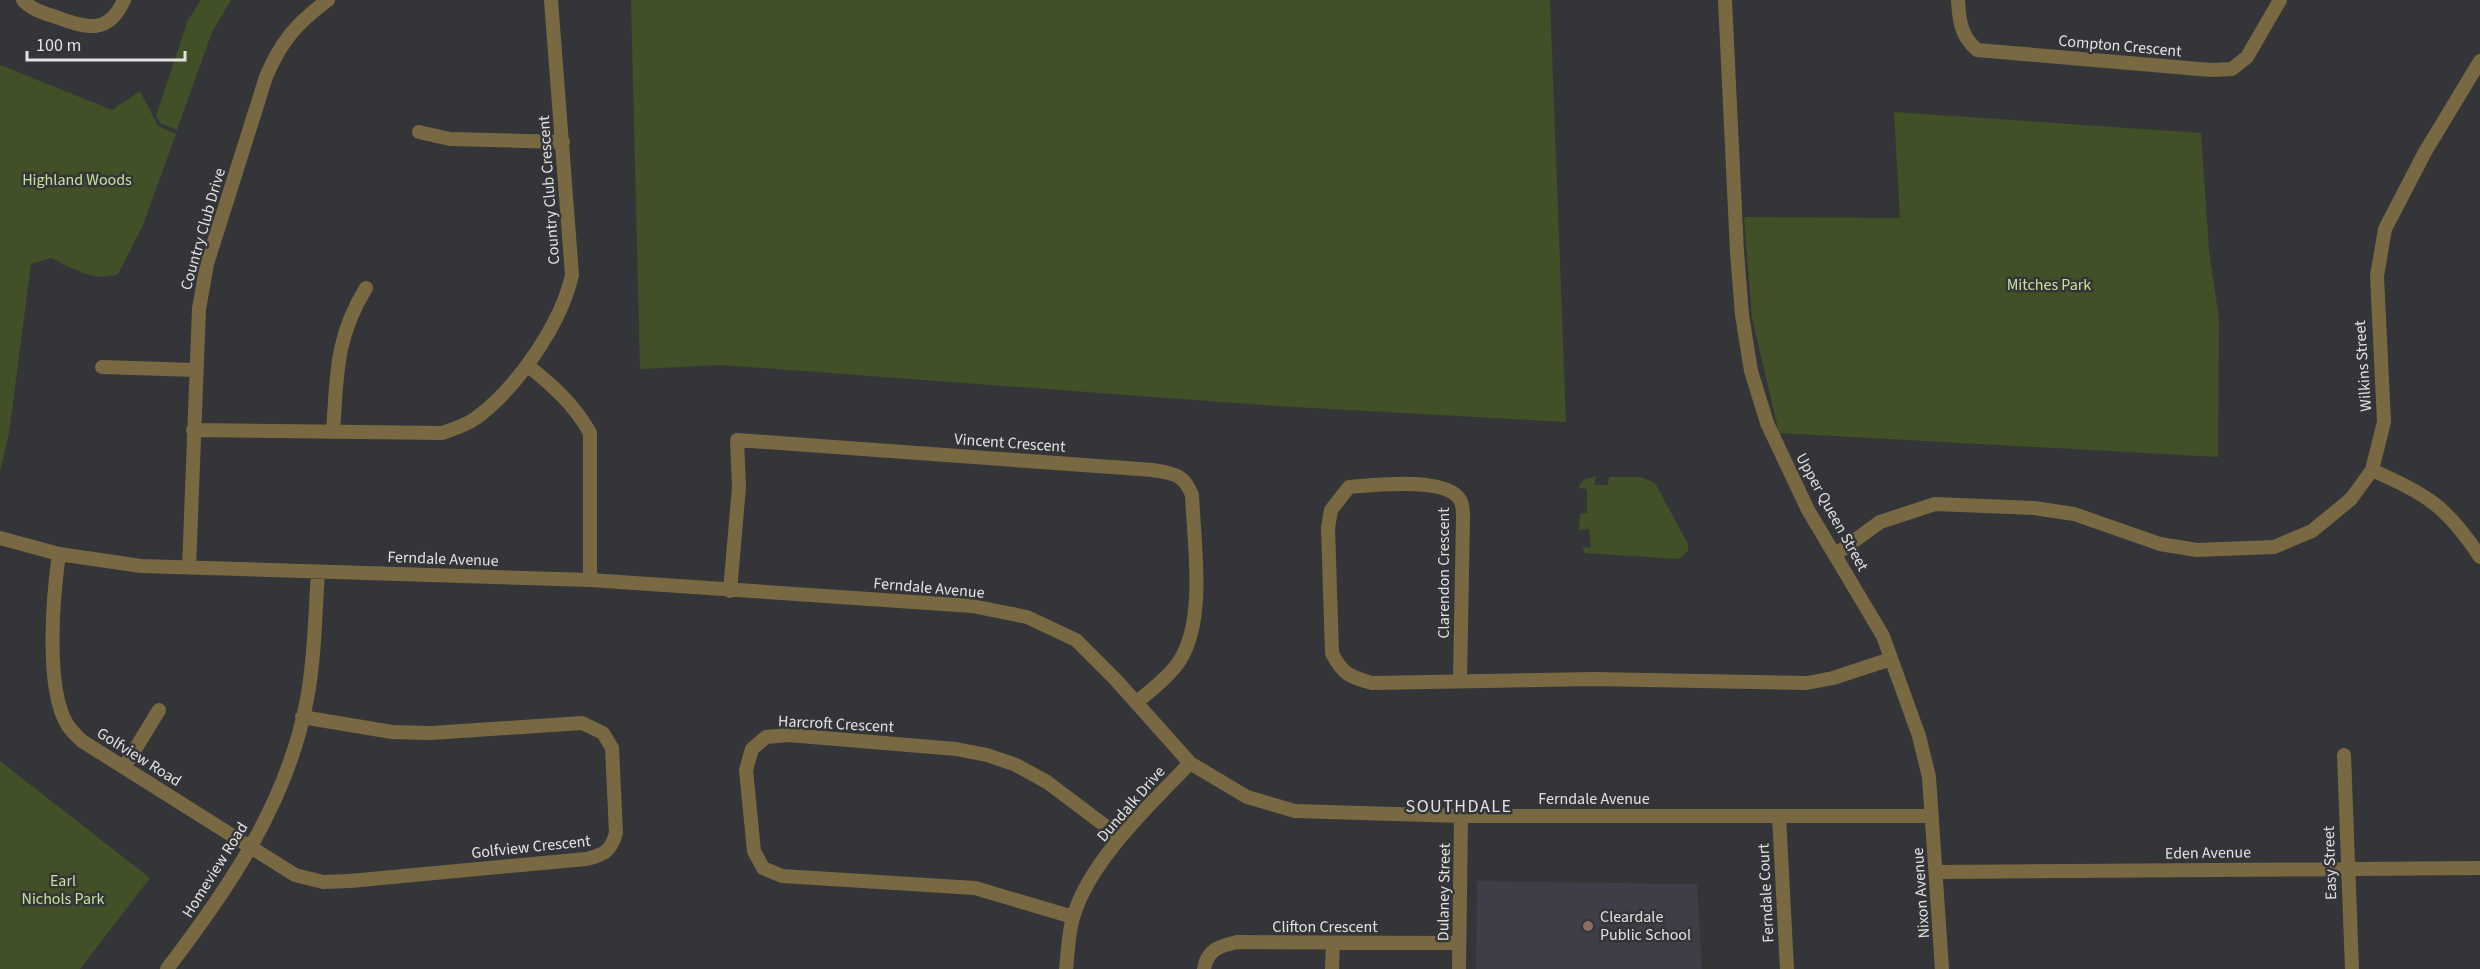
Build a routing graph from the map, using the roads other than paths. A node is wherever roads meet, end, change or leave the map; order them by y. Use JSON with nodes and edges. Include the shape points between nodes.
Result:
{"nodes":[{"id":1,"x":23,"y":0,"type":"edge"},
{"id":2,"x":124,"y":0,"type":"edge"},
{"id":3,"x":328,"y":0,"type":"edge"},
{"id":4,"x":551,"y":0,"type":"edge"},
{"id":5,"x":1725,"y":0,"type":"edge"},
{"id":6,"x":1958,"y":0,"type":"edge"},
{"id":7,"x":2280,"y":0,"type":"edge"},
{"id":8,"x":2480,"y":60,"type":"edge"},
{"id":9,"x":419,"y":132,"type":"dead end"},
{"id":10,"x":562,"y":141,"type":"junction"},
{"id":11,"x":366,"y":288,"type":"dead end"},
{"id":12,"x":527,"y":364,"type":"junction"},
{"id":13,"x":102,"y":367,"type":"dead end"},
{"id":14,"x":195,"y":370,"type":"junction"},
{"id":15,"x":193,"y":430,"type":"junction"},
{"id":16,"x":333,"y":432,"type":"junction"},
{"id":17,"x":2372,"y":470,"type":"junction"},
{"id":18,"x":0,"y":538,"type":"edge"},
{"id":19,"x":59,"y":554,"type":"junction"},
{"id":20,"x":1836,"y":554,"type":"junction"},
{"id":21,"x":2480,"y":557,"type":"edge"},
{"id":22,"x":189,"y":568,"type":"junction"},
{"id":23,"x":318,"y":572,"type":"junction"},
{"id":24,"x":590,"y":580,"type":"junction"},
{"id":25,"x":730,"y":591,"type":"junction"},
{"id":26,"x":1892,"y":659,"type":"junction"},
{"id":27,"x":1460,"y":680,"type":"junction"},
{"id":28,"x":1136,"y":703,"type":"junction"},
{"id":29,"x":159,"y":710,"type":"dead end"},
{"id":30,"x":302,"y":717,"type":"junction"},
{"id":31,"x":2344,"y":755,"type":"dead end"},
{"id":32,"x":1190,"y":763,"type":"junction"},
{"id":33,"x":124,"y":766,"type":"junction"},
{"id":34,"x":1461,"y":816,"type":"junction"},
{"id":35,"x":1779,"y":816,"type":"junction"},
{"id":36,"x":1932,"y":816,"type":"junction"},
{"id":37,"x":1120,"y":837,"type":"junction"},
{"id":38,"x":251,"y":849,"type":"junction"},
{"id":39,"x":2346,"y":868,"type":"junction"},
{"id":40,"x":2480,"y":868,"type":"edge"},
{"id":41,"x":1937,"y":872,"type":"junction"},
{"id":42,"x":1073,"y":917,"type":"junction"},
{"id":43,"x":1333,"y":943,"type":"junction"},
{"id":44,"x":1459,"y":943,"type":"junction"},
{"id":45,"x":167,"y":969,"type":"edge"},
{"id":46,"x":1066,"y":969,"type":"edge"},
{"id":47,"x":1204,"y":969,"type":"edge"},
{"id":48,"x":1332,"y":969,"type":"edge"},
{"id":49,"x":1459,"y":969,"type":"edge"},
{"id":50,"x":1787,"y":969,"type":"edge"},
{"id":51,"x":1942,"y":969,"type":"edge"},
{"id":52,"x":2352,"y":969,"type":"edge"}],
"edges":[{"from":1,"to":2,"type":"street","via":[[30,8],[94,27],[117,15]]},
{"from":3,"to":14,"type":"street","name":"Country Club Drive","via":[[286,37],[266,77],[207,264]]},
{"from":4,"to":10,"type":"street","name":"Country Club Crescent"},
{"from":5,"to":20,"type":"street","name":"Upper Queen Street","via":[[1737,252],[1751,371],[1771,433],[1808,510]]},
{"from":6,"to":7,"type":"street","name":"Compton Crescent","via":[[1961,29],[1977,50],[2211,70],[2232,69],[2247,57]]},
{"from":8,"to":17,"type":"street","name":"Wilkins Street","via":[[2385,229],[2376,285],[2384,422]]},
{"from":9,"to":10,"type":"street","via":[[450,139]]},
{"from":10,"to":12,"type":"street","name":"Country Club Crescent","via":[[572,275],[568,294]]},
{"from":11,"to":16,"type":"street","via":[[353,308],[339,348]]},
{"from":12,"to":16,"type":"street","name":"Country Club Crescent","via":[[499,399],[474,420],[442,433]]},
{"from":12,"to":24,"type":"street","via":[[561,393],[580,414],[590,433]]},
{"from":13,"to":14,"type":"street"},
{"from":14,"to":15,"type":"street","name":"Country Club Drive"},
{"from":15,"to":16,"type":"street","name":"Country Club Crescent"},
{"from":15,"to":22,"type":"street","name":"Country Club Drive"},
{"from":17,"to":20,"type":"street","name":"Wilkins Street","via":[[2351,499],[2320,524],[2274,547],[2197,550],[2160,544],[2074,514],[2034,508],[1935,504],[1880,522]]},
{"from":17,"to":21,"type":"street","via":[[2440,506],[2462,529]]},
{"from":18,"to":19,"type":"street","name":"Ferndale Avenue"},
{"from":19,"to":22,"type":"street","name":"Ferndale Avenue","via":[[141,566]]},
{"from":19,"to":33,"type":"street","name":"Golfview Road","via":[[53,601],[57,700],[67,725],[82,741]]},
{"from":20,"to":26,"type":"street","name":"Upper Queen Street"},
{"from":22,"to":23,"type":"street","name":"Ferndale Avenue"},
{"from":23,"to":24,"type":"street","name":"Ferndale Avenue"},
{"from":23,"to":30,"type":"street","name":"Homeview Road"},
{"from":24,"to":25,"type":"street","name":"Ferndale Avenue"},
{"from":25,"to":28,"type":"street","name":"Ferndale Avenue","via":[[972,606],[1027,617],[1076,640]]},
{"from":25,"to":28,"type":"street","name":"Vincent Crescent","via":[[739,487],[736,441],[1179,475],[1188,483],[1192,495],[1196,620],[1179,662]]},
{"from":26,"to":27,"type":"street","name":"Clarendon Crescent","via":[[1807,682]]},
{"from":26,"to":36,"type":"street","name":"Upper Queen Street","via":[[1919,736],[1929,777]]},
{"from":27,"to":27,"type":"street","name":"Clarendon Crescent","via":[[1461,500],[1449,489],[1431,485],[1348,487],[1330,510],[1328,528],[1332,653],[1339,668],[1353,678],[1372,683]]},
{"from":28,"to":32,"type":"street","name":"Ferndale Avenue"},
{"from":29,"to":33,"type":"street"},
{"from":30,"to":38,"type":"street","name":"Homeview Road","via":[[284,782]]},
{"from":30,"to":38,"type":"street","name":"Golfview Crescent","via":[[392,732],[430,733],[582,723],[603,733],[612,748],[616,833],[612,846],[603,855],[586,859],[323,882],[295,874]]},
{"from":31,"to":39,"type":"street","name":"Easy Street"},
{"from":32,"to":34,"type":"street","name":"Ferndale Avenue","via":[[1247,797],[1295,811]]},
{"from":32,"to":37,"type":"street","name":"Dundalk Drive"},
{"from":33,"to":38,"type":"street","name":"Golfview Road"},
{"from":34,"to":35,"type":"street","name":"Ferndale Avenue"},
{"from":34,"to":44,"type":"street","name":"Dulaney Street"},
{"from":35,"to":36,"type":"street","name":"Ferndale Avenue"},
{"from":35,"to":50,"type":"street","name":"Ferndale Court"},
{"from":36,"to":41,"type":"street","name":"Nixon Avenue"},
{"from":37,"to":42,"type":"street","name":"Dundalk Drive","via":[[1091,880]]},
{"from":37,"to":42,"type":"street","name":"Harcroft Crescent","via":[[1047,782],[987,755],[788,735],[766,737],[753,749],[746,770],[754,851],[763,868],[782,876],[975,888]]},
{"from":38,"to":45,"type":"street","name":"Homeview Road"},
{"from":39,"to":40,"type":"street","name":"Eden Avenue"},
{"from":39,"to":41,"type":"street","name":"Eden Avenue"},
{"from":39,"to":52,"type":"street","name":"Easy Street"},
{"from":41,"to":51,"type":"street","name":"Nixon Avenue"},
{"from":42,"to":46,"type":"street","name":"Dundalk Drive"},
{"from":43,"to":44,"type":"street","name":"Clifton Crescent"},
{"from":43,"to":47,"type":"street","name":"Clifton Crescent","via":[[1237,942],[1217,946]]},
{"from":43,"to":48,"type":"street"},
{"from":44,"to":49,"type":"street","name":"Dulaney Street"}]}
